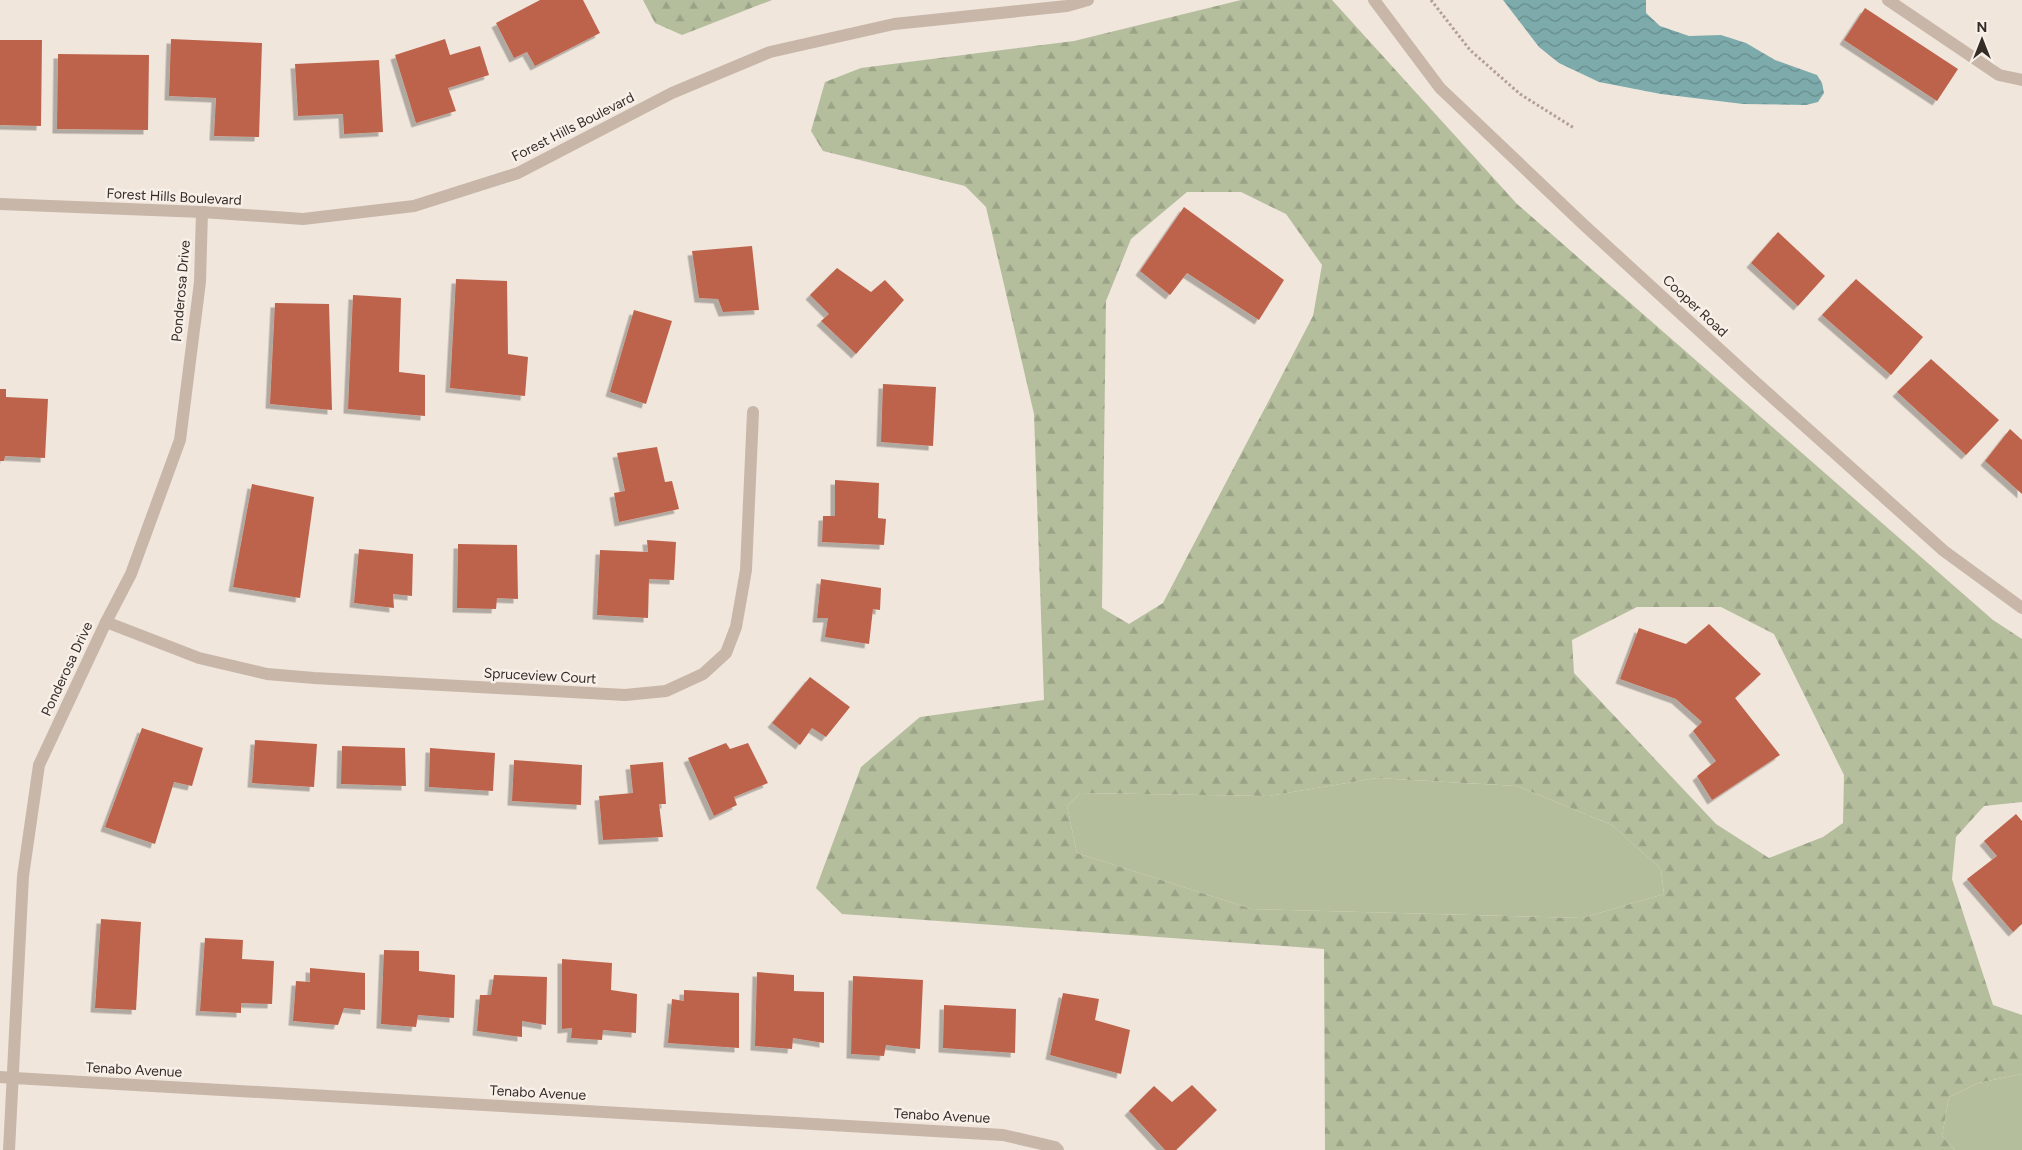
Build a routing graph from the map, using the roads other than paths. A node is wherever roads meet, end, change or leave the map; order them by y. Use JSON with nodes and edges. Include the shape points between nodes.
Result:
{"nodes":[{"id":1,"x":1088,"y":0,"type":"edge"},
{"id":2,"x":1374,"y":0,"type":"edge"},
{"id":3,"x":1888,"y":0,"type":"edge"},
{"id":4,"x":2022,"y":80,"type":"edge"},
{"id":5,"x":0,"y":204,"type":"edge"},
{"id":6,"x":202,"y":212,"type":"junction"},
{"id":7,"x":753,"y":412,"type":"dead end"},
{"id":8,"x":2022,"y":608,"type":"edge"},
{"id":9,"x":106,"y":622,"type":"junction"},
{"id":10,"x":0,"y":1077,"type":"edge"},
{"id":11,"x":14,"y":1078,"type":"junction"},
{"id":12,"x":10,"y":1150,"type":"edge"},
{"id":13,"x":1058,"y":1150,"type":"edge"}],
"edges":[{"from":1,"to":6,"type":"street","name":"Forest Hills Boulevard","via":[[1067,6],[894,24],[770,52],[678,90],[518,173],[414,206],[303,219]]},
{"from":2,"to":8,"type":"street","name":"Cooper Road","via":[[1440,88],[1584,225],[1944,551]]},
{"from":3,"to":4,"type":"street","via":[[2000,75]]},
{"from":5,"to":6,"type":"street","name":"Forest Hills Boulevard"},
{"from":6,"to":9,"type":"street","name":"Ponderosa Drive","via":[[200,282],[180,440],[131,574]]},
{"from":7,"to":9,"type":"street","name":"Spruceview Court","via":[[746,570],[736,627],[726,653],[703,674],[666,692],[625,695],[267,674],[200,658]]},
{"from":9,"to":11,"type":"street","name":"Ponderosa Drive","via":[[39,765],[23,876]]},
{"from":10,"to":11,"type":"street","name":"Tenabo Avenue"},
{"from":11,"to":12,"type":"street","name":"Ponderosa Drive"},
{"from":11,"to":13,"type":"street","name":"Tenabo Avenue","via":[[1004,1135]]}]}
